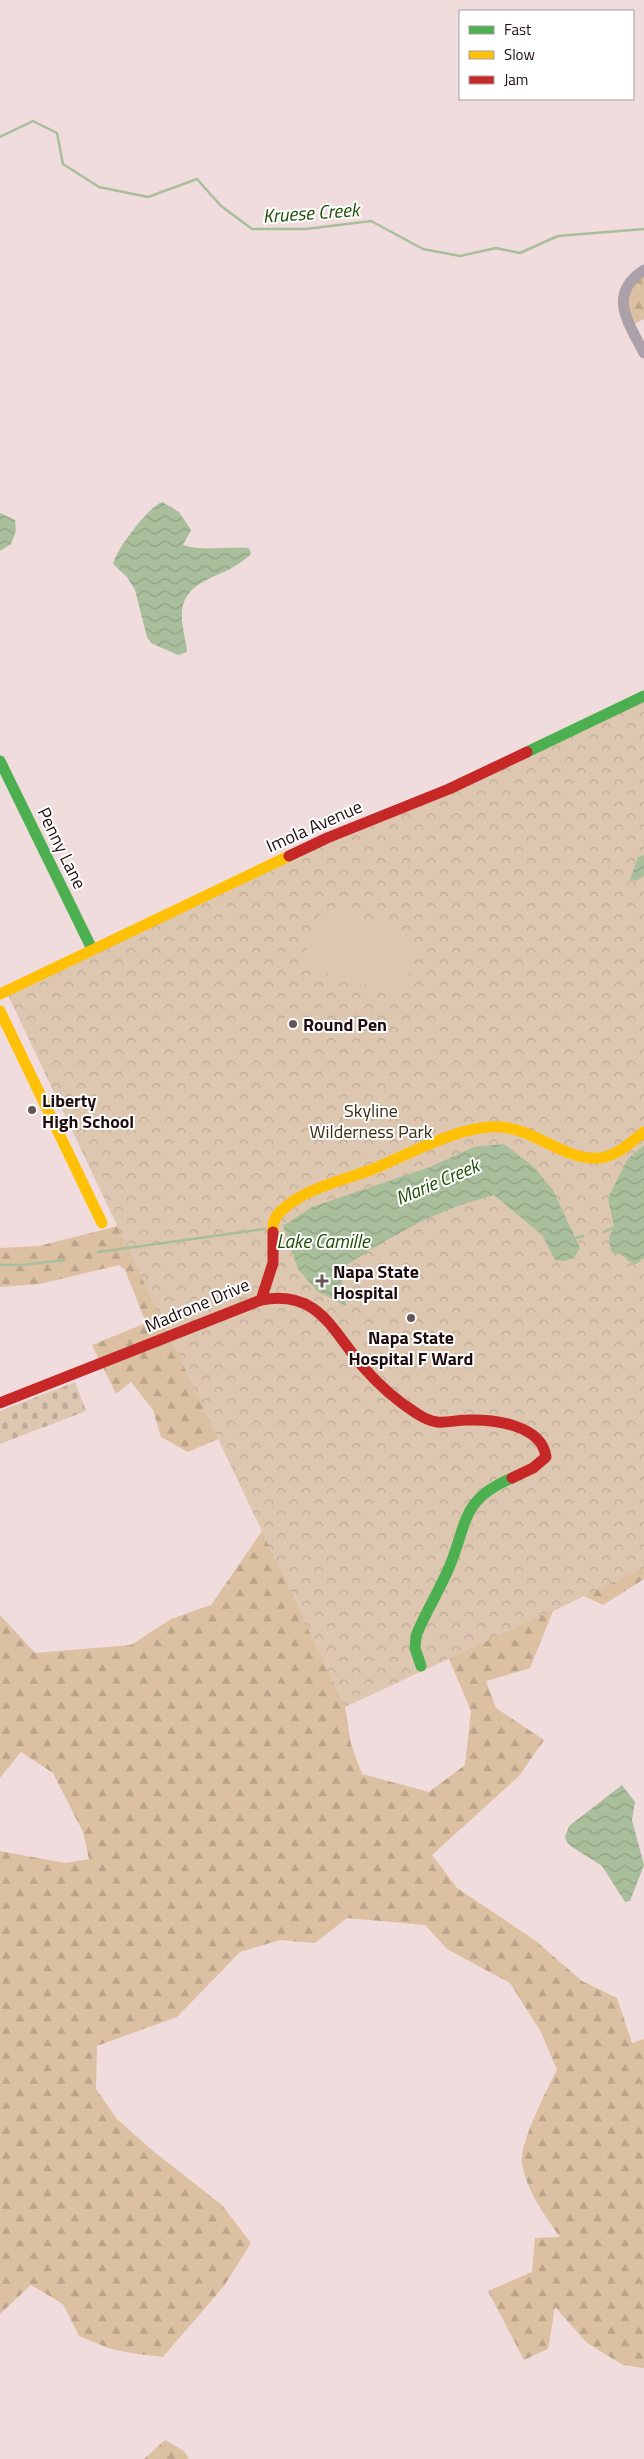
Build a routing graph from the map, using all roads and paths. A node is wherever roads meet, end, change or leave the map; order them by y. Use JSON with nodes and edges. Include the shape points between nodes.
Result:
{"nodes":[{"id":1,"x":644,"y":270,"type":"edge"},
{"id":2,"x":644,"y":354,"type":"edge"},
{"id":3,"x":644,"y":696,"type":"edge"},
{"id":4,"x":0,"y":761,"type":"edge"},
{"id":5,"x":92,"y":949,"type":"junction"},
{"id":6,"x":0,"y":994,"type":"edge"},
{"id":7,"x":0,"y":1012,"type":"edge"},
{"id":8,"x":644,"y":1132,"type":"edge"},
{"id":9,"x":102,"y":1223,"type":"dead end"},
{"id":10,"x":261,"y":1300,"type":"junction"},
{"id":11,"x":0,"y":1403,"type":"edge"},
{"id":12,"x":421,"y":1666,"type":"dead end"}],
"edges":[{"from":1,"to":2,"type":"street","via":[[626,286],[622,300]]},
{"from":3,"to":5,"type":"street","name":"Imola Avenue","via":[[448,789],[327,838]]},
{"from":4,"to":5,"type":"street","name":"Penny Lane"},
{"from":5,"to":6,"type":"street","name":"Imola Avenue"},
{"from":7,"to":9,"type":"street"},
{"from":8,"to":10,"type":"street","name":"Madrone Drive","via":[[612,1155],[586,1159],[545,1139],[512,1128],[464,1132],[307,1195],[282,1209],[272,1224],[274,1268]]},
{"from":10,"to":11,"type":"street","name":"Madrone Drive"},
{"from":10,"to":12,"type":"street","via":[[286,1296],[306,1303],[364,1368],[403,1404],[425,1419],[501,1424],[539,1437],[546,1446],[546,1457],[540,1464],[498,1483],[481,1495],[473,1506],[449,1567],[416,1636],[415,1648]]}]}
